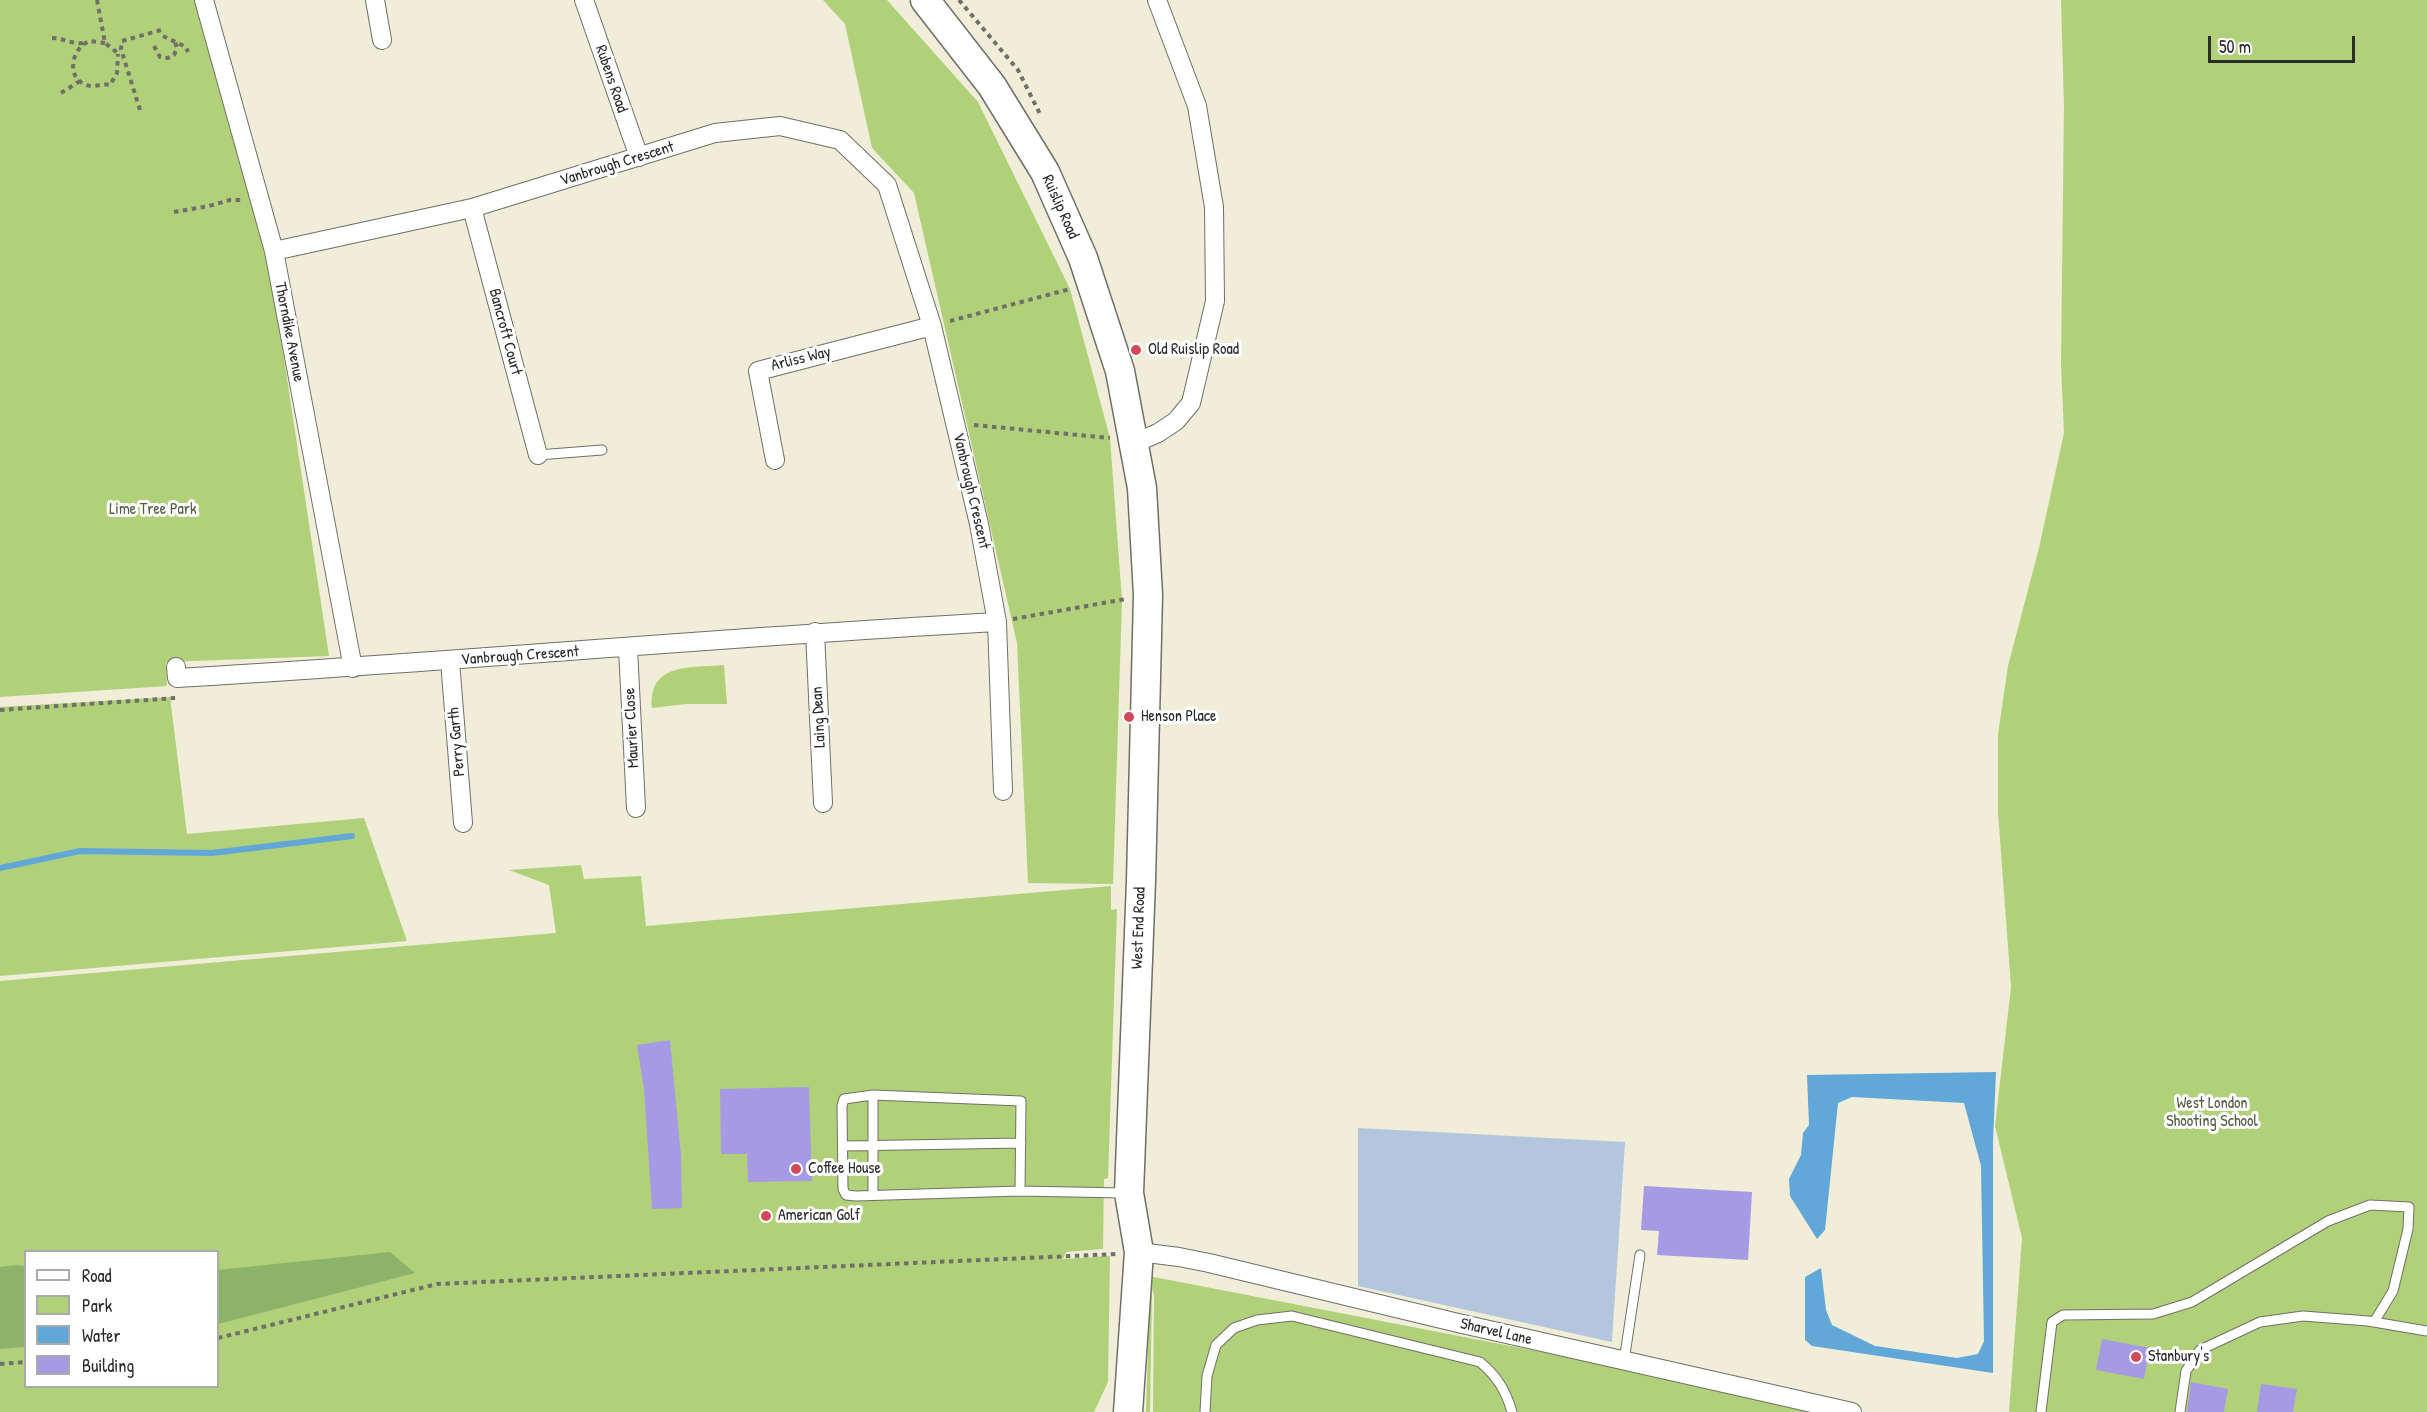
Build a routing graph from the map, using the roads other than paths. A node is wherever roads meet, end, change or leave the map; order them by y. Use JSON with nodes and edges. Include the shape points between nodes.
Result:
{"nodes":[{"id":1,"x":204,"y":0,"type":"edge"},
{"id":2,"x":375,"y":0,"type":"edge"},
{"id":3,"x":584,"y":0,"type":"edge"},
{"id":4,"x":925,"y":0,"type":"edge"},
{"id":5,"x":1156,"y":0,"type":"edge"},
{"id":6,"x":382,"y":40,"type":"dead end"},
{"id":7,"x":639,"y":157,"type":"junction"},
{"id":8,"x":472,"y":208,"type":"junction"},
{"id":9,"x":274,"y":251,"type":"junction"},
{"id":10,"x":932,"y":326,"type":"junction"},
{"id":11,"x":1125,"y":445,"type":"junction"},
{"id":12,"x":602,"y":450,"type":"dead end"},
{"id":13,"x":538,"y":455,"type":"joint"},
{"id":14,"x":776,"y":460,"type":"dead end"},
{"id":15,"x":997,"y":622,"type":"junction"},
{"id":16,"x":815,"y":632,"type":"junction"},
{"id":17,"x":628,"y":648,"type":"junction"},
{"id":18,"x":450,"y":662,"type":"junction"},
{"id":19,"x":176,"y":668,"type":"dead end"},
{"id":20,"x":353,"y":668,"type":"junction"},
{"id":21,"x":1003,"y":791,"type":"dead end"},
{"id":22,"x":823,"y":803,"type":"dead end"},
{"id":23,"x":636,"y":808,"type":"dead end"},
{"id":24,"x":464,"y":823,"type":"dead end"},
{"id":25,"x":873,"y":1095,"type":"junction"},
{"id":26,"x":1021,"y":1143,"type":"junction"},
{"id":27,"x":873,"y":1145,"type":"junction"},
{"id":28,"x":843,"y":1146,"type":"junction"},
{"id":29,"x":1020,"y":1191,"type":"junction"},
{"id":30,"x":1129,"y":1193,"type":"junction"},
{"id":31,"x":873,"y":1195,"type":"junction"},
{"id":32,"x":1139,"y":1252,"type":"junction"},
{"id":33,"x":1640,"y":1255,"type":"dead end"},
{"id":34,"x":2374,"y":1322,"type":"junction"},
{"id":35,"x":2427,"y":1331,"type":"edge"},
{"id":36,"x":1624,"y":1361,"type":"junction"},
{"id":37,"x":1128,"y":1412,"type":"edge"},
{"id":38,"x":1205,"y":1412,"type":"edge"},
{"id":39,"x":1512,"y":1412,"type":"edge"},
{"id":40,"x":1852,"y":1412,"type":"edge"},
{"id":41,"x":2035,"y":1412,"type":"edge"},
{"id":42,"x":2041,"y":1412,"type":"edge"},
{"id":43,"x":2180,"y":1412,"type":"edge"}],
"edges":[{"from":1,"to":9,"type":"street","name":"Thorndike Avenue"},
{"from":2,"to":6,"type":"street"},
{"from":3,"to":7,"type":"street","name":"Rubens Road"},
{"from":4,"to":11,"type":"main road","name":"Ruislip Road","via":[[992,86],[1045,172],[1093,282],[1120,371]]},
{"from":5,"to":11,"type":"street","via":[[1197,106],[1214,207],[1215,301],[1191,403],[1176,421],[1158,433]]},
{"from":7,"to":8,"type":"street","name":"Vanbrough Crescent"},
{"from":7,"to":10,"type":"street","name":"Vanbrough Crescent","via":[[715,133],[780,126],[840,140],[887,185]]},
{"from":8,"to":9,"type":"street","name":"Vanbrough Crescent"},
{"from":8,"to":13,"type":"street","name":"Bancroft Court"},
{"from":9,"to":20,"type":"street","name":"Thorndike Avenue"},
{"from":10,"to":14,"type":"street","name":"Arliss Way","via":[[758,370]]},
{"from":10,"to":15,"type":"street","name":"Vanbrough Crescent","via":[[980,524]]},
{"from":11,"to":30,"type":"main road","name":"West End Road","via":[[1142,488],[1148,595]]},
{"from":12,"to":13,"type":"lane"},
{"from":15,"to":16,"type":"street","name":"Vanbrough Crescent"},
{"from":15,"to":21,"type":"street"},
{"from":16,"to":17,"type":"street","name":"Vanbrough Crescent"},
{"from":16,"to":22,"type":"street","name":"Laing Dean"},
{"from":17,"to":18,"type":"street","name":"Vanbrough Crescent"},
{"from":17,"to":23,"type":"street","name":"Maurier Close"},
{"from":18,"to":20,"type":"street","name":"Vanbrough Crescent"},
{"from":18,"to":24,"type":"street","name":"Perry Garth"},
{"from":19,"to":20,"type":"street","name":"Vanbrough Crescent","via":[[177,678]]},
{"from":25,"to":26,"type":"lane","via":[[1021,1101]]},
{"from":25,"to":27,"type":"lane"},
{"from":25,"to":28,"type":"lane","via":[[844,1099]]},
{"from":26,"to":27,"type":"lane"},
{"from":26,"to":29,"type":"lane"},
{"from":27,"to":28,"type":"lane"},
{"from":27,"to":31,"type":"lane"},
{"from":28,"to":31,"type":"lane","via":[[846,1195]]},
{"from":29,"to":30,"type":"lane"},
{"from":29,"to":31,"type":"lane"},
{"from":30,"to":32,"type":"main road","name":"West End Road"},
{"from":32,"to":36,"type":"street","name":"Sharvel Lane","via":[[1209,1263]]},
{"from":32,"to":37,"type":"main road","name":"West End Road"},
{"from":33,"to":36,"type":"lane"},
{"from":34,"to":35,"type":"lane"},
{"from":34,"to":42,"type":"lane","via":[[2393,1291],[2408,1230],[2409,1207],[2370,1205],[2328,1221],[2192,1302],[2153,1314],[2063,1315],[2052,1322]]},
{"from":34,"to":43,"type":"lane","via":[[2303,1316],[2260,1322],[2200,1350],[2186,1371]]},
{"from":36,"to":40,"type":"street","name":"Sharvel Lane"},
{"from":38,"to":39,"type":"lane","via":[[1207,1376],[1216,1345],[1234,1328],[1257,1320],[1292,1316],[1480,1362],[1495,1374]]},
{"from":41,"to":42,"type":"lane"}]}
